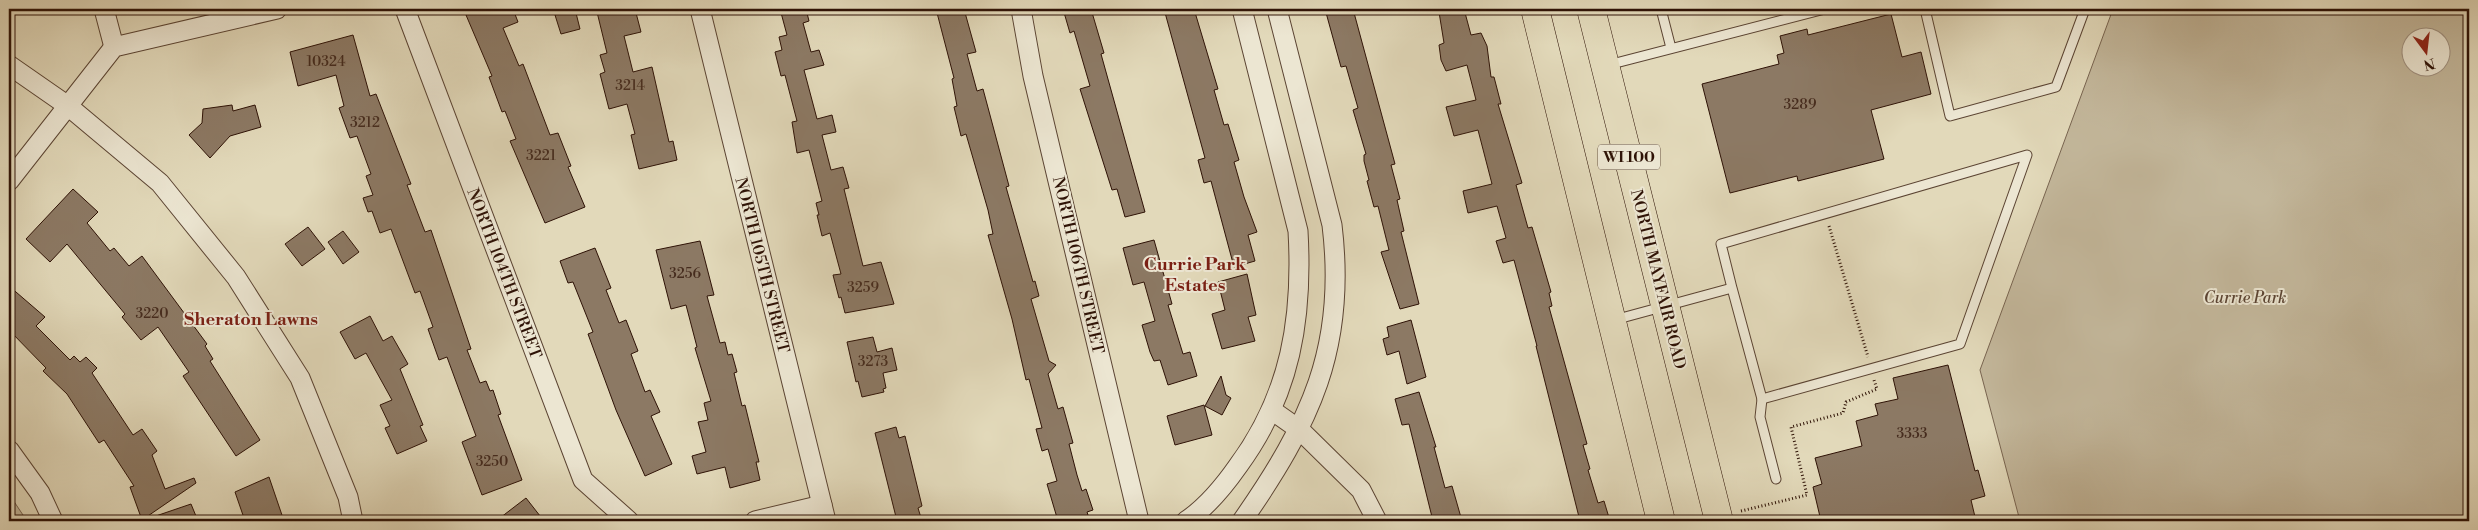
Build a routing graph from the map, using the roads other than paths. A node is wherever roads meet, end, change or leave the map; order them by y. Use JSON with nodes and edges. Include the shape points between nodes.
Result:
{"nodes":[{"id":1,"x":104,"y":9,"type":"edge"},
{"id":2,"x":277,"y":9,"type":"edge"},
{"id":3,"x":405,"y":9,"type":"edge"},
{"id":4,"x":700,"y":9,"type":"edge"},
{"id":5,"x":1021,"y":9,"type":"edge"},
{"id":6,"x":1242,"y":9,"type":"edge"},
{"id":7,"x":1277,"y":9,"type":"edge"},
{"id":8,"x":1535,"y":9,"type":"edge"},
{"id":9,"x":1591,"y":9,"type":"edge"},
{"id":10,"x":1661,"y":9,"type":"edge"},
{"id":11,"x":1825,"y":9,"type":"edge"},
{"id":12,"x":1925,"y":9,"type":"edge"},
{"id":13,"x":2085,"y":9,"type":"edge"},
{"id":14,"x":114,"y":47,"type":"junction"},
{"id":15,"x":1671,"y":48,"type":"junction"},
{"id":16,"x":9,"y":65,"type":"edge"},
{"id":17,"x":1605,"y":65,"type":"junction"},
{"id":18,"x":68,"y":106,"type":"junction"},
{"id":19,"x":9,"y":181,"type":"edge"},
{"id":20,"x":1732,"y":288,"type":"junction"},
{"id":21,"x":1666,"y":306,"type":"junction"},
{"id":22,"x":1611,"y":321,"type":"junction"},
{"id":23,"x":1762,"y":399,"type":"junction"},
{"id":24,"x":1272,"y":411,"type":"junction"},
{"id":25,"x":1300,"y":430,"type":"junction"},
{"id":26,"x":9,"y":450,"type":"edge"},
{"id":27,"x":1776,"y":479,"type":"dead end"},
{"id":28,"x":824,"y":513,"type":"edge"},
{"id":29,"x":1730,"y":516,"type":"edge"},
{"id":30,"x":53,"y":521,"type":"edge"},
{"id":31,"x":353,"y":521,"type":"edge"},
{"id":32,"x":629,"y":521,"type":"edge"},
{"id":33,"x":755,"y":521,"type":"edge"},
{"id":34,"x":1139,"y":521,"type":"edge"},
{"id":35,"x":1186,"y":521,"type":"edge"},
{"id":36,"x":1242,"y":521,"type":"edge"},
{"id":37,"x":1377,"y":521,"type":"edge"},
{"id":38,"x":1661,"y":521,"type":"edge"}],
"edges":[{"from":1,"to":14,"type":"street"},
{"from":2,"to":14,"type":"street"},
{"from":3,"to":32,"type":"street","name":"NORTH 104TH STREET","via":[[583,480]]},
{"from":4,"to":28,"type":"street","name":"NORTH 105TH STREET"},
{"from":5,"to":34,"type":"street","name":"NORTH 106TH STREET"},
{"from":6,"to":24,"type":"street","via":[[1298,231],[1300,268],[1291,355]]},
{"from":7,"to":25,"type":"street","via":[[1323,185],[1337,262],[1334,314],[1325,366]]},
{"from":8,"to":22,"type":"main road","number":"WI 100"},
{"from":9,"to":17,"type":"main road","name":"NORTH MAYFAIR ROAD","number":"WI 100"},
{"from":10,"to":15,"type":"lane"},
{"from":11,"to":15,"type":"lane"},
{"from":12,"to":13,"type":"lane","via":[[1950,116],[2056,87]]},
{"from":14,"to":18,"type":"street"},
{"from":15,"to":17,"type":"lane"},
{"from":16,"to":18,"type":"street"},
{"from":17,"to":21,"type":"main road","name":"NORTH MAYFAIR ROAD","number":"WI 100"},
{"from":18,"to":19,"type":"street"},
{"from":18,"to":31,"type":"street","via":[[160,184],[236,277],[300,378],[348,497]]},
{"from":20,"to":21,"type":"lane"},
{"from":20,"to":23,"type":"lane"},
{"from":20,"to":23,"type":"lane","via":[[1720,244],[2027,155],[1960,344]]},
{"from":21,"to":22,"type":"lane"},
{"from":21,"to":29,"type":"main road","name":"NORTH MAYFAIR ROAD","number":"WI 100"},
{"from":22,"to":38,"type":"main road","number":"WI 100"},
{"from":23,"to":27,"type":"lane","via":[[1760,417]]},
{"from":24,"to":25,"type":"street"},
{"from":24,"to":35,"type":"street","via":[[1252,447],[1229,478],[1197,514]]},
{"from":25,"to":36,"type":"street"},
{"from":25,"to":37,"type":"street","via":[[1361,490]]},
{"from":26,"to":30,"type":"street","via":[[40,493]]},
{"from":28,"to":33,"type":"street"}]}
